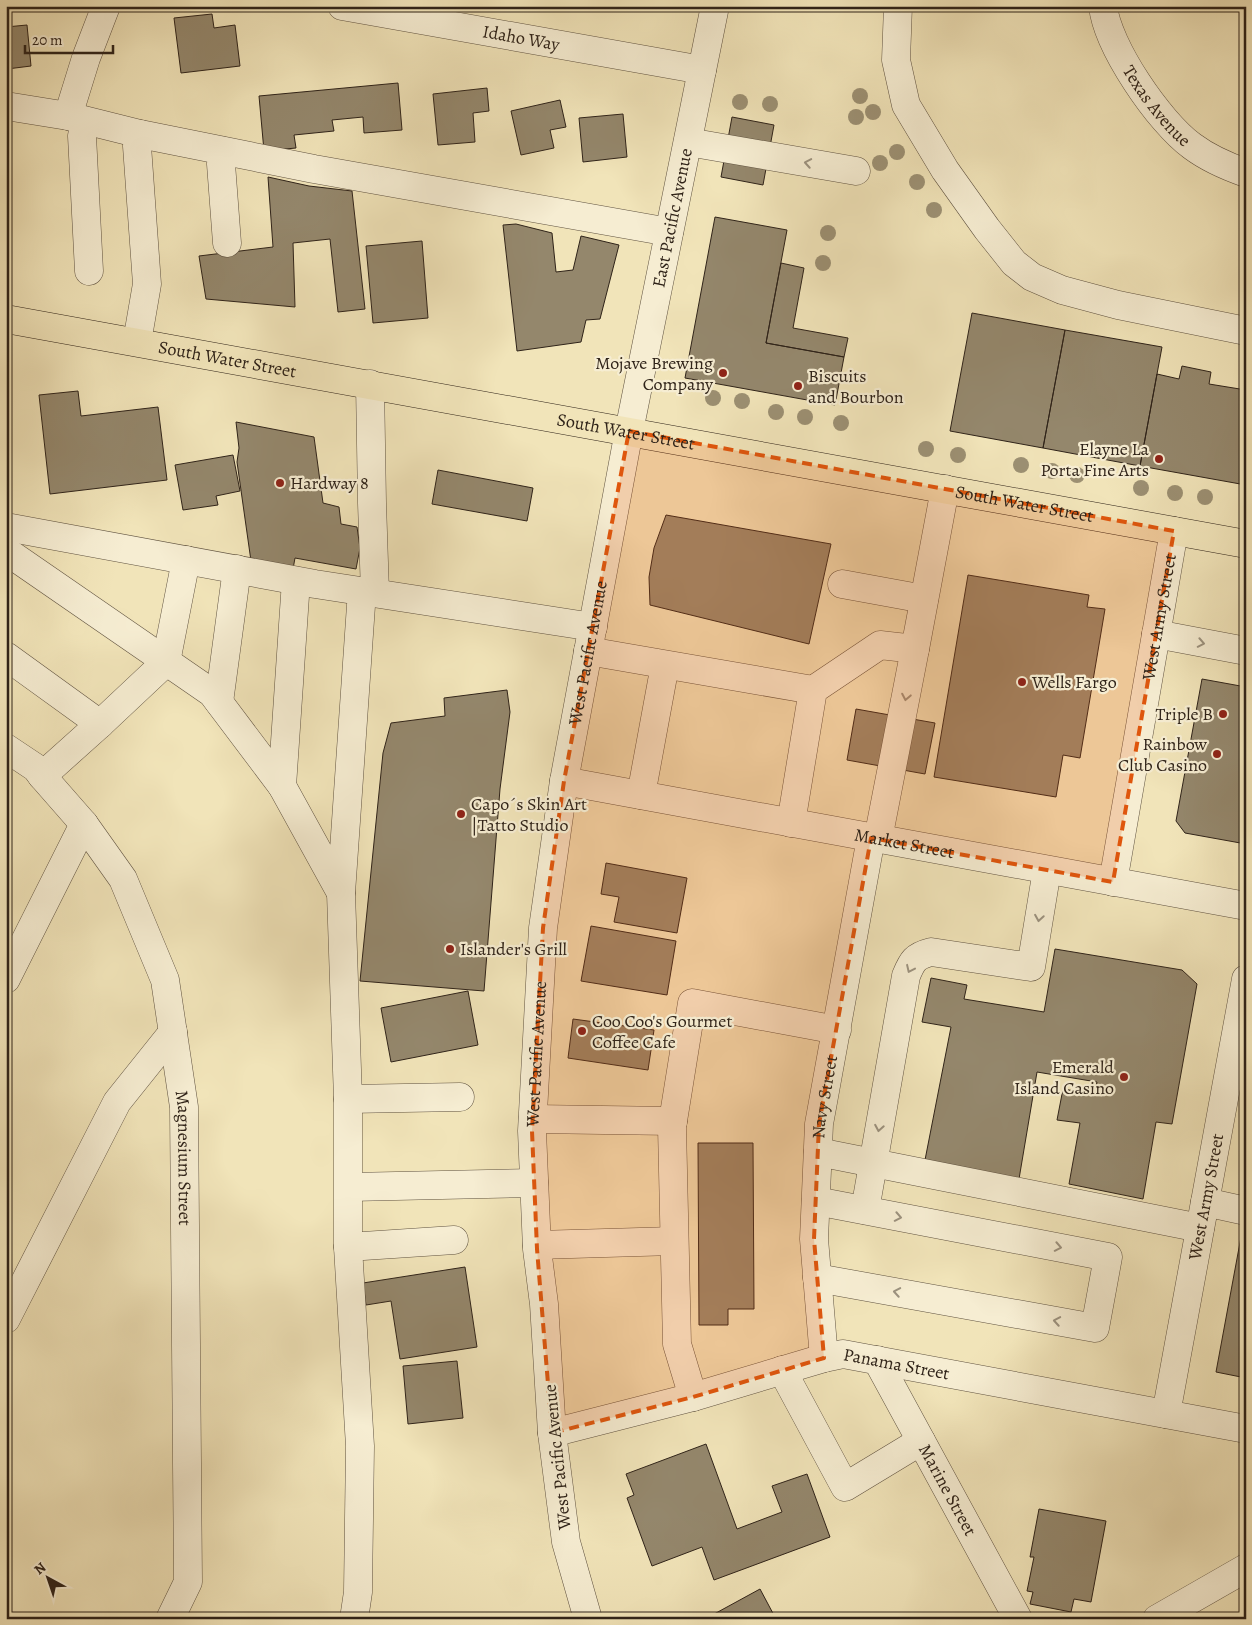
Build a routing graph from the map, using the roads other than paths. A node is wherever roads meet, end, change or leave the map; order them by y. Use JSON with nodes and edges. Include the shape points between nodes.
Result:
{"nodes":[{"id":1,"x":106,"y":6,"type":"edge"},
{"id":2,"x":342,"y":6,"type":"edge"},
{"id":3,"x":715,"y":6,"type":"edge"},
{"id":4,"x":898,"y":6,"type":"edge"},
{"id":5,"x":1103,"y":6,"type":"edge"},
{"id":6,"x":702,"y":70,"type":"junction"},
{"id":7,"x":6,"y":106,"type":"edge"},
{"id":8,"x":77,"y":119,"type":"junction"},
{"id":9,"x":140,"y":134,"type":"junction"},
{"id":10,"x":688,"y":142,"type":"junction"},
{"id":11,"x":223,"y":151,"type":"junction"},
{"id":12,"x":856,"y":171,"type":"dead end"},
{"id":13,"x":1246,"y":173,"type":"edge"},
{"id":14,"x":669,"y":232,"type":"junction"},
{"id":15,"x":227,"y":243,"type":"dead end"},
{"id":16,"x":89,"y":271,"type":"dead end"},
{"id":17,"x":6,"y":318,"type":"edge"},
{"id":18,"x":1246,"y":331,"type":"edge"},
{"id":19,"x":137,"y":342,"type":"junction"},
{"id":20,"x":370,"y":384,"type":"junction"},
{"id":21,"x":629,"y":431,"type":"junction"},
{"id":22,"x":945,"y":489,"type":"junction"},
{"id":23,"x":6,"y":527,"type":"edge"},
{"id":24,"x":1174,"y":531,"type":"junction"},
{"id":25,"x":1246,"y":544,"type":"edge"},
{"id":26,"x":6,"y":551,"type":"edge"},
{"id":27,"x":186,"y":560,"type":"junction"},
{"id":28,"x":237,"y":570,"type":"junction"},
{"id":29,"x":296,"y":581,"type":"junction"},
{"id":30,"x":842,"y":584,"type":"dead end"},
{"id":31,"x":369,"y":592,"type":"junction"},
{"id":32,"x":924,"y":599,"type":"junction"},
{"id":33,"x":1156,"y":634,"type":"junction"},
{"id":34,"x":590,"y":639,"type":"junction"},
{"id":35,"x":915,"y":649,"type":"junction"},
{"id":36,"x":1246,"y":651,"type":"edge"},
{"id":37,"x":6,"y":656,"type":"edge"},
{"id":38,"x":166,"y":662,"type":"junction"},
{"id":39,"x":665,"y":665,"type":"junction"},
{"id":40,"x":813,"y":690,"type":"junction"},
{"id":41,"x":219,"y":702,"type":"junction"},
{"id":42,"x":100,"y":724,"type":"junction"},
{"id":43,"x":6,"y":748,"type":"edge"},
{"id":44,"x":42,"y":776,"type":"junction"},
{"id":45,"x":564,"y":782,"type":"junction"},
{"id":46,"x":282,"y":786,"type":"junction"},
{"id":47,"x":641,"y":795,"type":"junction"},
{"id":48,"x":791,"y":823,"type":"junction"},
{"id":49,"x":84,"y":824,"type":"junction"},
{"id":50,"x":874,"y":838,"type":"junction"},
{"id":51,"x":1047,"y":870,"type":"junction"},
{"id":52,"x":1113,"y":882,"type":"junction"},
{"id":53,"x":341,"y":893,"type":"junction"},
{"id":54,"x":1246,"y":906,"type":"edge"},
{"id":55,"x":6,"y":979,"type":"edge"},
{"id":56,"x":1246,"y":979,"type":"edge"},
{"id":57,"x":836,"y":1030,"type":"junction"},
{"id":58,"x":173,"y":1032,"type":"junction"},
{"id":59,"x":460,"y":1097,"type":"dead end"},
{"id":60,"x":348,"y":1099,"type":"junction"},
{"id":61,"x":533,"y":1119,"type":"junction"},
{"id":62,"x":673,"y":1121,"type":"junction"},
{"id":63,"x":818,"y":1152,"type":"junction"},
{"id":64,"x":873,"y":1163,"type":"junction"},
{"id":65,"x":534,"y":1183,"type":"junction"},
{"id":66,"x":350,"y":1188,"type":"junction"},
{"id":67,"x":816,"y":1201,"type":"junction"},
{"id":68,"x":864,"y":1210,"type":"junction"},
{"id":69,"x":1246,"y":1211,"type":"edge"},
{"id":70,"x":1203,"y":1215,"type":"junction"},
{"id":71,"x":454,"y":1240,"type":"dead end"},
{"id":72,"x":674,"y":1241,"type":"junction"},
{"id":73,"x":537,"y":1245,"type":"junction"},
{"id":74,"x":348,"y":1247,"type":"junction"},
{"id":75,"x":817,"y":1278,"type":"junction"},
{"id":76,"x":6,"y":1319,"type":"edge"},
{"id":77,"x":824,"y":1358,"type":"junction"},
{"id":78,"x":877,"y":1360,"type":"junction"},
{"id":79,"x":782,"y":1370,"type":"junction"},
{"id":80,"x":693,"y":1397,"type":"junction"},
{"id":81,"x":1166,"y":1414,"type":"junction"},
{"id":82,"x":1246,"y":1429,"type":"edge"},
{"id":83,"x":552,"y":1433,"type":"junction"},
{"id":84,"x":922,"y":1442,"type":"junction"},
{"id":85,"x":1246,"y":1568,"type":"edge"},
{"id":86,"x":170,"y":1619,"type":"edge"},
{"id":87,"x":354,"y":1619,"type":"edge"},
{"id":88,"x":588,"y":1619,"type":"edge"},
{"id":89,"x":1018,"y":1619,"type":"edge"},
{"id":90,"x":1157,"y":1619,"type":"edge"}],
"edges":[{"from":1,"to":8,"type":"street","via":[[86,58]]},
{"from":2,"to":6,"type":"street","name":"Idaho Way"},
{"from":3,"to":6,"type":"street","name":"East Pacific Avenue"},
{"from":4,"to":18,"type":"street","via":[[896,60],[906,105],[945,170],[1014,263],[1032,277],[1062,290]]},
{"from":5,"to":13,"type":"street","name":"Texas Avenue","via":[[1119,53],[1157,112],[1190,145],[1224,166]]},
{"from":6,"to":10,"type":"street","name":"East Pacific Avenue"},
{"from":7,"to":8,"type":"street"},
{"from":8,"to":9,"type":"street"},
{"from":8,"to":16,"type":"street","via":[[82,136]]},
{"from":9,"to":11,"type":"street"},
{"from":9,"to":19,"type":"street","via":[[137,146],[148,284]]},
{"from":12,"to":10,"type":"street","one_way":true},
{"from":10,"to":14,"type":"street","name":"East Pacific Avenue"},
{"from":11,"to":14,"type":"street","via":[[311,177]]},
{"from":11,"to":15,"type":"street","via":[[221,164]]},
{"from":14,"to":21,"type":"street","name":"East Pacific Avenue"},
{"from":17,"to":19,"type":"main road","name":"South Water Street"},
{"from":19,"to":20,"type":"main road","name":"South Water Street"},
{"from":20,"to":21,"type":"main road","name":"South Water Street"},
{"from":20,"to":31,"type":"street","via":[[372,503]]},
{"from":21,"to":22,"type":"main road","name":"South Water Street"},
{"from":21,"to":34,"type":"street","name":"West Pacific Avenue"},
{"from":22,"to":24,"type":"main road","name":"South Water Street"},
{"from":22,"to":32,"type":"street","name":"Navy Street"},
{"from":23,"to":27,"type":"street"},
{"from":24,"to":25,"type":"main road","name":"South Water Street"},
{"from":24,"to":33,"type":"street","name":"West Army Street"},
{"from":26,"to":38,"type":"street"},
{"from":27,"to":28,"type":"street"},
{"from":27,"to":38,"type":"street"},
{"from":28,"to":29,"type":"street"},
{"from":28,"to":41,"type":"street"},
{"from":29,"to":31,"type":"street"},
{"from":29,"to":46,"type":"street"},
{"from":30,"to":32,"type":"street"},
{"from":31,"to":34,"type":"street"},
{"from":31,"to":53,"type":"street"},
{"from":32,"to":35,"type":"street","name":"Navy Street"},
{"from":33,"to":36,"type":"street","one_way":true},
{"from":33,"to":52,"type":"street","name":"West Army Street"},
{"from":34,"to":39,"type":"street"},
{"from":34,"to":45,"type":"street","name":"West Pacific Avenue"},
{"from":35,"to":40,"type":"street","via":[[880,645]]},
{"from":35,"to":50,"type":"street","name":"Navy Street","one_way":true},
{"from":37,"to":42,"type":"street"},
{"from":38,"to":41,"type":"street","via":[[212,693]]},
{"from":38,"to":42,"type":"street"},
{"from":39,"to":40,"type":"street"},
{"from":39,"to":47,"type":"street"},
{"from":40,"to":48,"type":"street"},
{"from":41,"to":46,"type":"street"},
{"from":42,"to":44,"type":"street"},
{"from":43,"to":44,"type":"street","name":"Magnesium Street","via":[[36,768]]},
{"from":44,"to":49,"type":"street","name":"Magnesium Street"},
{"from":45,"to":47,"type":"street","name":"Market Street"},
{"from":45,"to":61,"type":"street","name":"West Pacific Avenue","via":[[543,928]]},
{"from":46,"to":53,"type":"street"},
{"from":47,"to":48,"type":"street","name":"Market Street"},
{"from":48,"to":50,"type":"street","name":"Market Street"},
{"from":49,"to":55,"type":"street"},
{"from":49,"to":58,"type":"street","name":"Magnesium Street","via":[[123,879],[165,980]]},
{"from":50,"to":51,"type":"street","name":"Market Street"},
{"from":50,"to":57,"type":"street","name":"Navy Street"},
{"from":51,"to":52,"type":"street","name":"Market Street"},
{"from":51,"to":64,"type":"street","one_way":true,"via":[[1031,967],[931,952],[920,955],[911,964],[906,976]]},
{"from":52,"to":54,"type":"street","name":"Market Street"},
{"from":53,"to":60,"type":"street"},
{"from":56,"to":70,"type":"street","name":"West Army Street"},
{"from":57,"to":62,"type":"street","via":[[692,1003]]},
{"from":57,"to":63,"type":"street","name":"Navy Street","via":[[819,1124]]},
{"from":58,"to":76,"type":"street","via":[[117,1102]]},
{"from":58,"to":86,"type":"street","name":"Magnesium Street","via":[[184,1107],[188,1582]]},
{"from":59,"to":60,"type":"street"},
{"from":60,"to":66,"type":"street"},
{"from":61,"to":62,"type":"street"},
{"from":61,"to":65,"type":"street","name":"West Pacific Avenue"},
{"from":62,"to":72,"type":"street"},
{"from":63,"to":64,"type":"street"},
{"from":63,"to":67,"type":"street","name":"Navy Street"},
{"from":64,"to":68,"type":"street"},
{"from":64,"to":70,"type":"street"},
{"from":65,"to":66,"type":"street"},
{"from":65,"to":73,"type":"street","name":"West Pacific Avenue"},
{"from":66,"to":74,"type":"street"},
{"from":67,"to":68,"type":"street"},
{"from":67,"to":75,"type":"street","name":"Navy Street"},
{"from":68,"to":75,"type":"street","one_way":true,"via":[[1108,1257],[1095,1328]]},
{"from":69,"to":70,"type":"street"},
{"from":70,"to":81,"type":"street","name":"West Army Street"},
{"from":71,"to":74,"type":"street"},
{"from":72,"to":73,"type":"street"},
{"from":72,"to":80,"type":"street","via":[[677,1344]]},
{"from":73,"to":83,"type":"street","name":"West Pacific Avenue"},
{"from":74,"to":87,"type":"street","via":[[360,1446],[358,1592]]},
{"from":75,"to":77,"type":"street","name":"Navy Street"},
{"from":77,"to":78,"type":"street","name":"Panama Street","via":[[843,1354]]},
{"from":77,"to":79,"type":"street","name":"Panama Street"},
{"from":78,"to":81,"type":"street","name":"Panama Street"},
{"from":78,"to":84,"type":"street","name":"Marine Street"},
{"from":79,"to":80,"type":"street","name":"Panama Street"},
{"from":79,"to":84,"type":"street","via":[[845,1487]]},
{"from":80,"to":83,"type":"street","name":"Panama Street"},
{"from":81,"to":82,"type":"street","name":"Panama Street"},
{"from":83,"to":88,"type":"street","name":"West Pacific Avenue","via":[[566,1542]]},
{"from":84,"to":89,"type":"street","name":"Marine Street"},
{"from":85,"to":90,"type":"street"}]}
